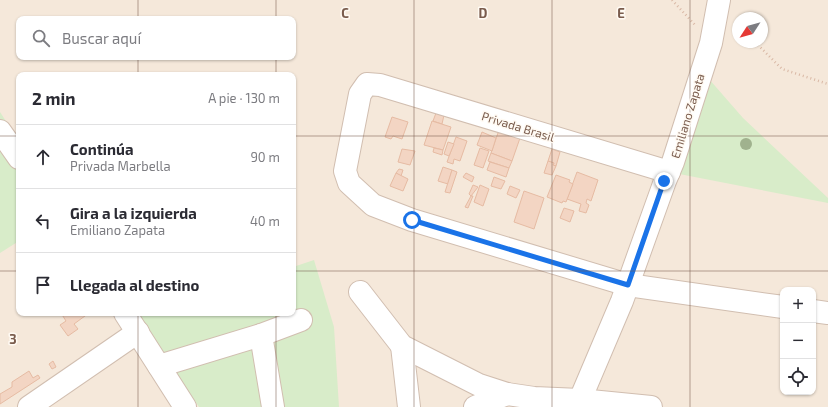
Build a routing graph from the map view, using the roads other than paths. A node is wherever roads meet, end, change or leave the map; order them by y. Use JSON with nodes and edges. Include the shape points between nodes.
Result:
{"nodes":[{"id":1,"x":719,"y":0,"type":"edge"},
{"id":2,"x":0,"y":131,"type":"edge"},
{"id":3,"x":16,"y":154,"type":"edge"},
{"id":4,"x":669,"y":172,"type":"junction"},
{"id":5,"x":628,"y":285,"type":"junction"},
{"id":6,"x":360,"y":292,"type":"dead end"},
{"id":7,"x":780,"y":307,"type":"edge"},
{"id":8,"x":816,"y":311,"type":"edge"},
{"id":9,"x":828,"y":313,"type":"edge"},
{"id":10,"x":127,"y":316,"type":"edge"},
{"id":11,"x":301,"y":320,"type":"dead end"},
{"id":12,"x":138,"y":332,"type":"junction"},
{"id":13,"x":261,"y":335,"type":"junction"},
{"id":14,"x":402,"y":346,"type":"junction"},
{"id":15,"x":159,"y":366,"type":"junction"},
{"id":16,"x":507,"y":394,"type":"junction"},
{"id":17,"x":579,"y":403,"type":"edge"},
{"id":18,"x":29,"y":407,"type":"edge"},
{"id":19,"x":185,"y":407,"type":"edge"},
{"id":20,"x":273,"y":407,"type":"edge"},
{"id":21,"x":409,"y":407,"type":"edge"},
{"id":22,"x":475,"y":407,"type":"edge"},
{"id":23,"x":650,"y":407,"type":"edge"}],
"edges":[{"from":1,"to":4,"type":"street","name":"Emiliano Zapata","via":[[711,43]]},
{"from":2,"to":3,"type":"street"},
{"from":4,"to":5,"type":"street","name":"Emiliano Zapata"},
{"from":4,"to":5,"type":"street","name":"Privada Brasil","via":[[380,85],[368,84],[360,94],[345,171],[349,183],[373,205],[412,220]]},
{"from":5,"to":7,"type":"street"},
{"from":5,"to":17,"type":"street","name":"Emiliano Zapata"},
{"from":6,"to":14,"type":"street"},
{"from":8,"to":9,"type":"street"},
{"from":10,"to":12,"type":"street"},
{"from":11,"to":13,"type":"street"},
{"from":12,"to":15,"type":"street"},
{"from":12,"to":18,"type":"street"},
{"from":13,"to":15,"type":"street"},
{"from":13,"to":20,"type":"street"},
{"from":14,"to":16,"type":"street","via":[[479,385]]},
{"from":14,"to":21,"type":"street"},
{"from":15,"to":19,"type":"street"},
{"from":16,"to":17,"type":"street"},
{"from":16,"to":22,"type":"street"},
{"from":17,"to":23,"type":"street"}]}
